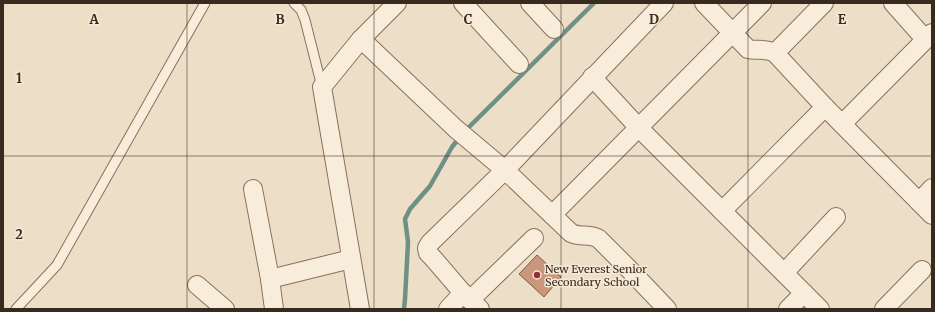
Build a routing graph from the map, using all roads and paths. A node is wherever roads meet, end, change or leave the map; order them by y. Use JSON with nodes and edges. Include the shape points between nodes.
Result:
{"nodes":[{"id":1,"x":205,"y":3,"type":"edge"},
{"id":2,"x":294,"y":3,"type":"edge"},
{"id":3,"x":397,"y":3,"type":"edge"},
{"id":4,"x":463,"y":3,"type":"edge"},
{"id":5,"x":530,"y":3,"type":"edge"},
{"id":6,"x":664,"y":3,"type":"edge"},
{"id":7,"x":704,"y":3,"type":"edge"},
{"id":8,"x":762,"y":3,"type":"edge"},
{"id":9,"x":824,"y":3,"type":"edge"},
{"id":10,"x":893,"y":3,"type":"edge"},
{"id":11,"x":554,"y":29,"type":"dead end"},
{"id":12,"x":733,"y":33,"type":"junction"},
{"id":13,"x":928,"y":36,"type":"edge"},
{"id":14,"x":361,"y":39,"type":"junction"},
{"id":15,"x":775,"y":53,"type":"junction"},
{"id":16,"x":519,"y":64,"type":"dead end"},
{"id":17,"x":592,"y":77,"type":"junction"},
{"id":18,"x":322,"y":87,"type":"junction"},
{"id":19,"x":825,"y":107,"type":"junction"},
{"id":20,"x":842,"y":124,"type":"junction"},
{"id":21,"x":639,"y":128,"type":"junction"},
{"id":22,"x":505,"y":170,"type":"junction"},
{"id":23,"x":932,"y":188,"type":"edge"},
{"id":24,"x":253,"y":189,"type":"dead end"},
{"id":25,"x":919,"y":202,"type":"junction"},
{"id":26,"x":722,"y":210,"type":"junction"},
{"id":27,"x":932,"y":215,"type":"edge"},
{"id":28,"x":552,"y":216,"type":"junction"},
{"id":29,"x":836,"y":217,"type":"dead end"},
{"id":30,"x":534,"y":238,"type":"dead end"},
{"id":31,"x":351,"y":259,"type":"junction"},
{"id":32,"x":922,"y":270,"type":"dead end"},
{"id":33,"x":784,"y":273,"type":"junction"},
{"id":34,"x":270,"y":279,"type":"junction"},
{"id":35,"x":197,"y":285,"type":"dead end"},
{"id":36,"x":804,"y":293,"type":"junction"},
{"id":37,"x":471,"y":300,"type":"edge"},
{"id":38,"x":16,"y":309,"type":"edge"},
{"id":39,"x":225,"y":309,"type":"edge"},
{"id":40,"x":274,"y":309,"type":"edge"},
{"id":41,"x":360,"y":309,"type":"edge"},
{"id":42,"x":448,"y":309,"type":"edge"},
{"id":43,"x":667,"y":309,"type":"edge"},
{"id":44,"x":788,"y":309,"type":"edge"},
{"id":45,"x":820,"y":309,"type":"edge"},
{"id":46,"x":884,"y":309,"type":"edge"}],
"edges":[{"from":1,"to":38,"type":"lane","via":[[57,265]]},
{"from":2,"to":18,"type":"lane","via":[[301,10],[305,20]]},
{"from":3,"to":14,"type":"street"},
{"from":4,"to":16,"type":"street"},
{"from":5,"to":11,"type":"street"},
{"from":6,"to":17,"type":"street"},
{"from":7,"to":12,"type":"street"},
{"from":8,"to":12,"type":"street"},
{"from":9,"to":15,"type":"street"},
{"from":10,"to":13,"type":"street"},
{"from":12,"to":15,"type":"street","via":[[748,49],[771,50]]},
{"from":12,"to":21,"type":"street"},
{"from":13,"to":20,"type":"street"},
{"from":14,"to":18,"type":"street"},
{"from":14,"to":22,"type":"street","via":[[456,129]]},
{"from":15,"to":19,"type":"street"},
{"from":17,"to":21,"type":"street"},
{"from":17,"to":22,"type":"street"},
{"from":18,"to":31,"type":"street"},
{"from":19,"to":20,"type":"street"},
{"from":19,"to":26,"type":"street"},
{"from":20,"to":25,"type":"street"},
{"from":21,"to":26,"type":"street"},
{"from":21,"to":28,"type":"street"},
{"from":22,"to":28,"type":"street"},
{"from":22,"to":37,"type":"street","via":[[427,248],[428,253]]},
{"from":23,"to":25,"type":"street"},
{"from":24,"to":34,"type":"street"},
{"from":25,"to":27,"type":"street"},
{"from":26,"to":33,"type":"street"},
{"from":28,"to":43,"type":"street","via":[[576,236],[594,236],[599,239]]},
{"from":29,"to":33,"type":"street"},
{"from":30,"to":37,"type":"street"},
{"from":31,"to":34,"type":"street"},
{"from":31,"to":41,"type":"street"},
{"from":32,"to":46,"type":"street"},
{"from":33,"to":36,"type":"street"},
{"from":34,"to":40,"type":"street"},
{"from":35,"to":39,"type":"street"},
{"from":36,"to":44,"type":"street"},
{"from":36,"to":45,"type":"street"},
{"from":37,"to":42,"type":"street"}]}
